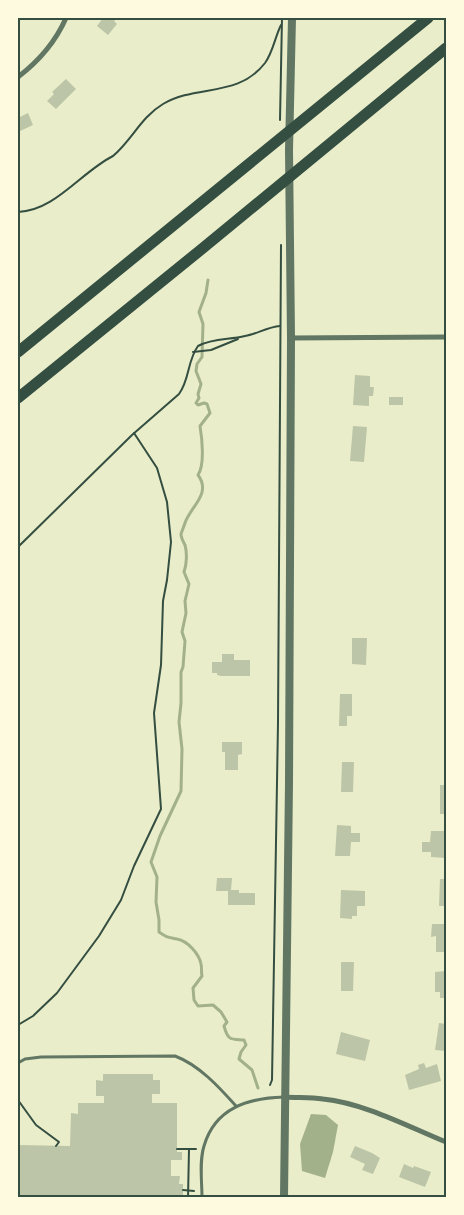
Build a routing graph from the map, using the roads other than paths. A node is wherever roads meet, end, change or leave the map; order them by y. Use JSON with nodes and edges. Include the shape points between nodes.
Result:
{"nodes":[{"id":1,"x":66,"y":18,"type":"edge"},
{"id":2,"x":292,"y":18,"type":"edge"},
{"id":3,"x":428,"y":18,"type":"edge"},
{"id":4,"x":446,"y":48,"type":"edge"},
{"id":5,"x":18,"y":77,"type":"edge"},
{"id":6,"x":446,"y":337,"type":"edge"},
{"id":7,"x":291,"y":338,"type":"junction"},
{"id":8,"x":18,"y":352,"type":"edge"},
{"id":9,"x":18,"y":398,"type":"edge"},
{"id":10,"x":18,"y":1063,"type":"edge"},
{"id":11,"x":285,"y":1097,"type":"junction"},
{"id":12,"x":236,"y":1106,"type":"junction"},
{"id":13,"x":446,"y":1142,"type":"edge"},
{"id":14,"x":202,"y":1198,"type":"edge"},
{"id":15,"x":284,"y":1198,"type":"edge"}],
"edges":[{"from":1,"to":5,"type":"street","via":[[48,49]]},
{"from":2,"to":7,"type":"street","via":[[289,150]]},
{"from":3,"to":8,"type":"highway"},
{"from":4,"to":9,"type":"highway"},
{"from":6,"to":7,"type":"street"},
{"from":7,"to":11,"type":"street"},
{"from":10,"to":12,"type":"lane","via":[[41,1057],[175,1056],[197,1068]]},
{"from":11,"to":12,"type":"lane","via":[[264,1098]]},
{"from":11,"to":13,"type":"street","via":[[348,1104]]},
{"from":11,"to":15,"type":"street"},
{"from":12,"to":14,"type":"lane","via":[[211,1130],[204,1147]]}]}
